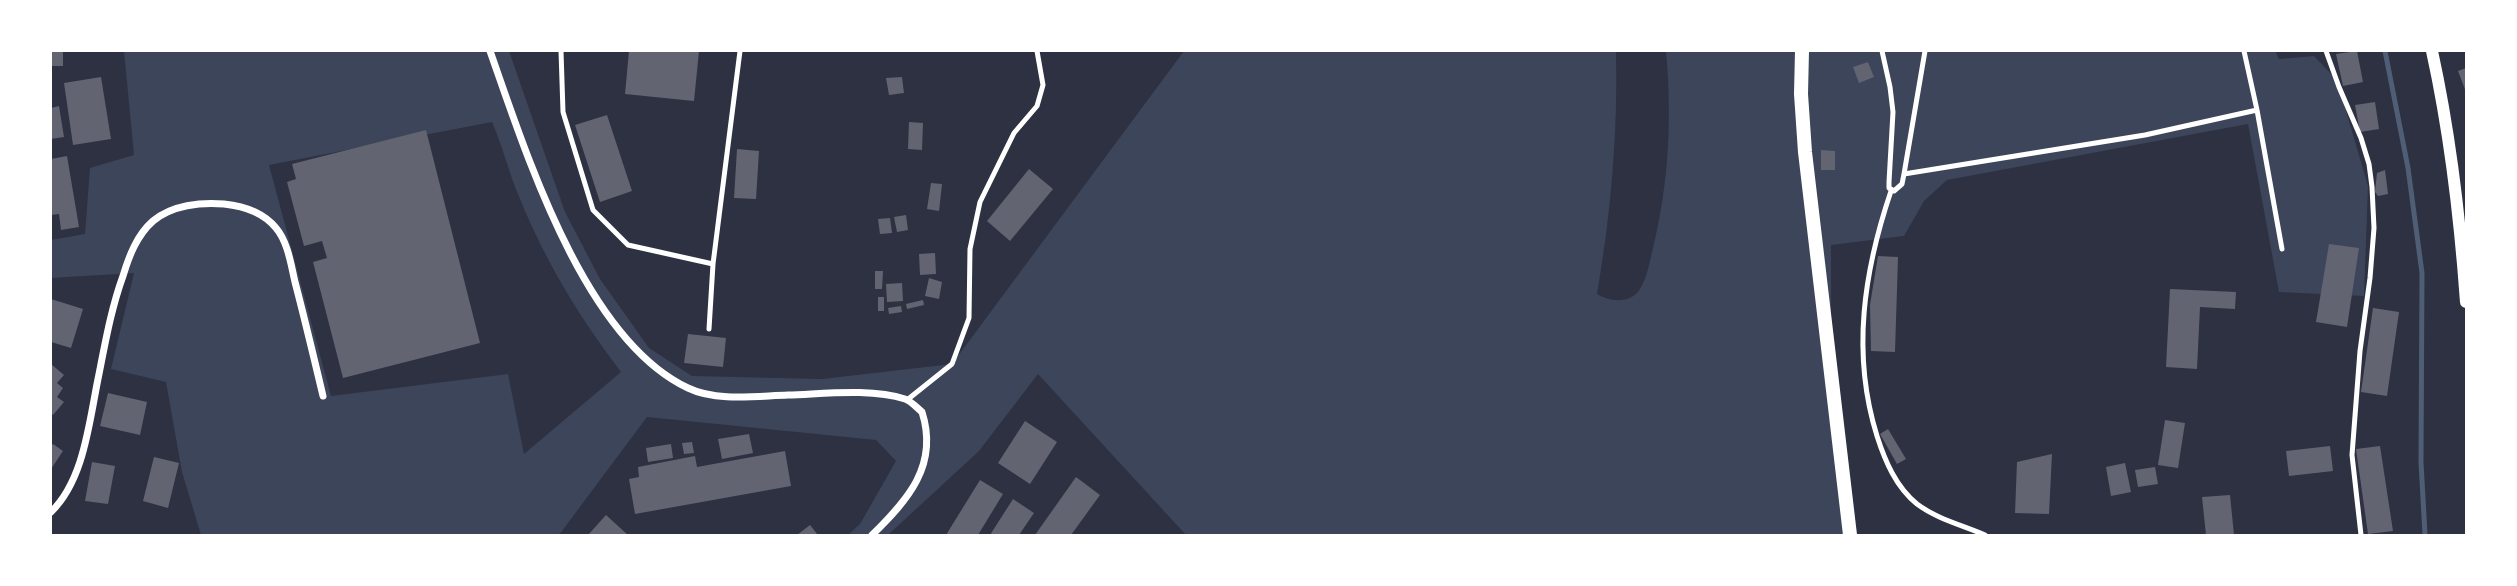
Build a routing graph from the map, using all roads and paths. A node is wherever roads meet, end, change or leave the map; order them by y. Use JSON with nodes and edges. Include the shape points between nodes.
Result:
{"nodes":[{"id":1,"x":490,"y":51,"type":"edge"},
{"id":2,"x":561,"y":51,"type":"edge"},
{"id":3,"x":740,"y":51,"type":"edge"},
{"id":4,"x":1037,"y":51,"type":"edge"},
{"id":5,"x":1802,"y":51,"type":"edge"},
{"id":6,"x":1882,"y":51,"type":"edge"},
{"id":7,"x":1925,"y":51,"type":"edge"},
{"id":8,"x":2244,"y":51,"type":"edge"},
{"id":9,"x":2326,"y":51,"type":"edge"},
{"id":10,"x":2432,"y":51,"type":"edge"},
{"id":11,"x":2257,"y":110,"type":"junction"},
{"id":12,"x":1904,"y":174,"type":"junction"},
{"id":13,"x":1891,"y":191,"type":"junction"},
{"id":14,"x":2282,"y":249,"type":"dead end"},
{"id":15,"x":2465,"y":254,"type":"edge"},
{"id":16,"x":713,"y":264,"type":"junction"},
{"id":17,"x":2466,"y":302,"type":"edge"},
{"id":18,"x":709,"y":330,"type":"dead end"},
{"id":19,"x":323,"y":396,"type":"dead end"},
{"id":20,"x":907,"y":400,"type":"junction"},
{"id":21,"x":51,"y":512,"type":"edge"},
{"id":22,"x":872,"y":535,"type":"edge"},
{"id":23,"x":1850,"y":535,"type":"edge"},
{"id":24,"x":1985,"y":535,"type":"edge"},
{"id":25,"x":2361,"y":535,"type":"edge"}],
"edges":[{"from":1,"to":20,"type":"street","via":[[535,171],[585,281],[638,351],[665,375],[690,389],[737,397],[838,394]]},
{"from":2,"to":16,"type":"lane","via":[[563,112],[593,210],[628,245]]},
{"from":3,"to":16,"type":"lane"},
{"from":4,"to":20,"type":"lane","via":[[1043,85],[1037,106],[1014,133],[980,202],[971,249],[969,318],[952,364]]},
{"from":5,"to":23,"type":"main road","via":[[1805,152]]},
{"from":6,"to":13,"type":"lane","via":[[1893,112],[1888,171]]},
{"from":7,"to":12,"type":"lane"},
{"from":8,"to":11,"type":"lane"},
{"from":9,"to":25,"type":"lane","via":[[2361,138],[2372,187],[2374,228],[2352,455]]},
{"from":10,"to":15,"type":"street"},
{"from":11,"to":12,"type":"lane","via":[[2145,135]]},
{"from":11,"to":14,"type":"lane"},
{"from":12,"to":13,"type":"lane","via":[[1902,184]]},
{"from":13,"to":24,"type":"lane","via":[[1864,297],[1862,366],[1872,422],[1890,471],[1916,503]]},
{"from":15,"to":17,"type":"street"},
{"from":16,"to":18,"type":"lane"},
{"from":19,"to":21,"type":"street","via":[[278,230],[244,207],[200,204],[166,212],[152,221],[130,254],[106,339],[84,446],[68,488]]},
{"from":20,"to":22,"type":"street","via":[[922,412],[927,439],[922,474]]}]}
